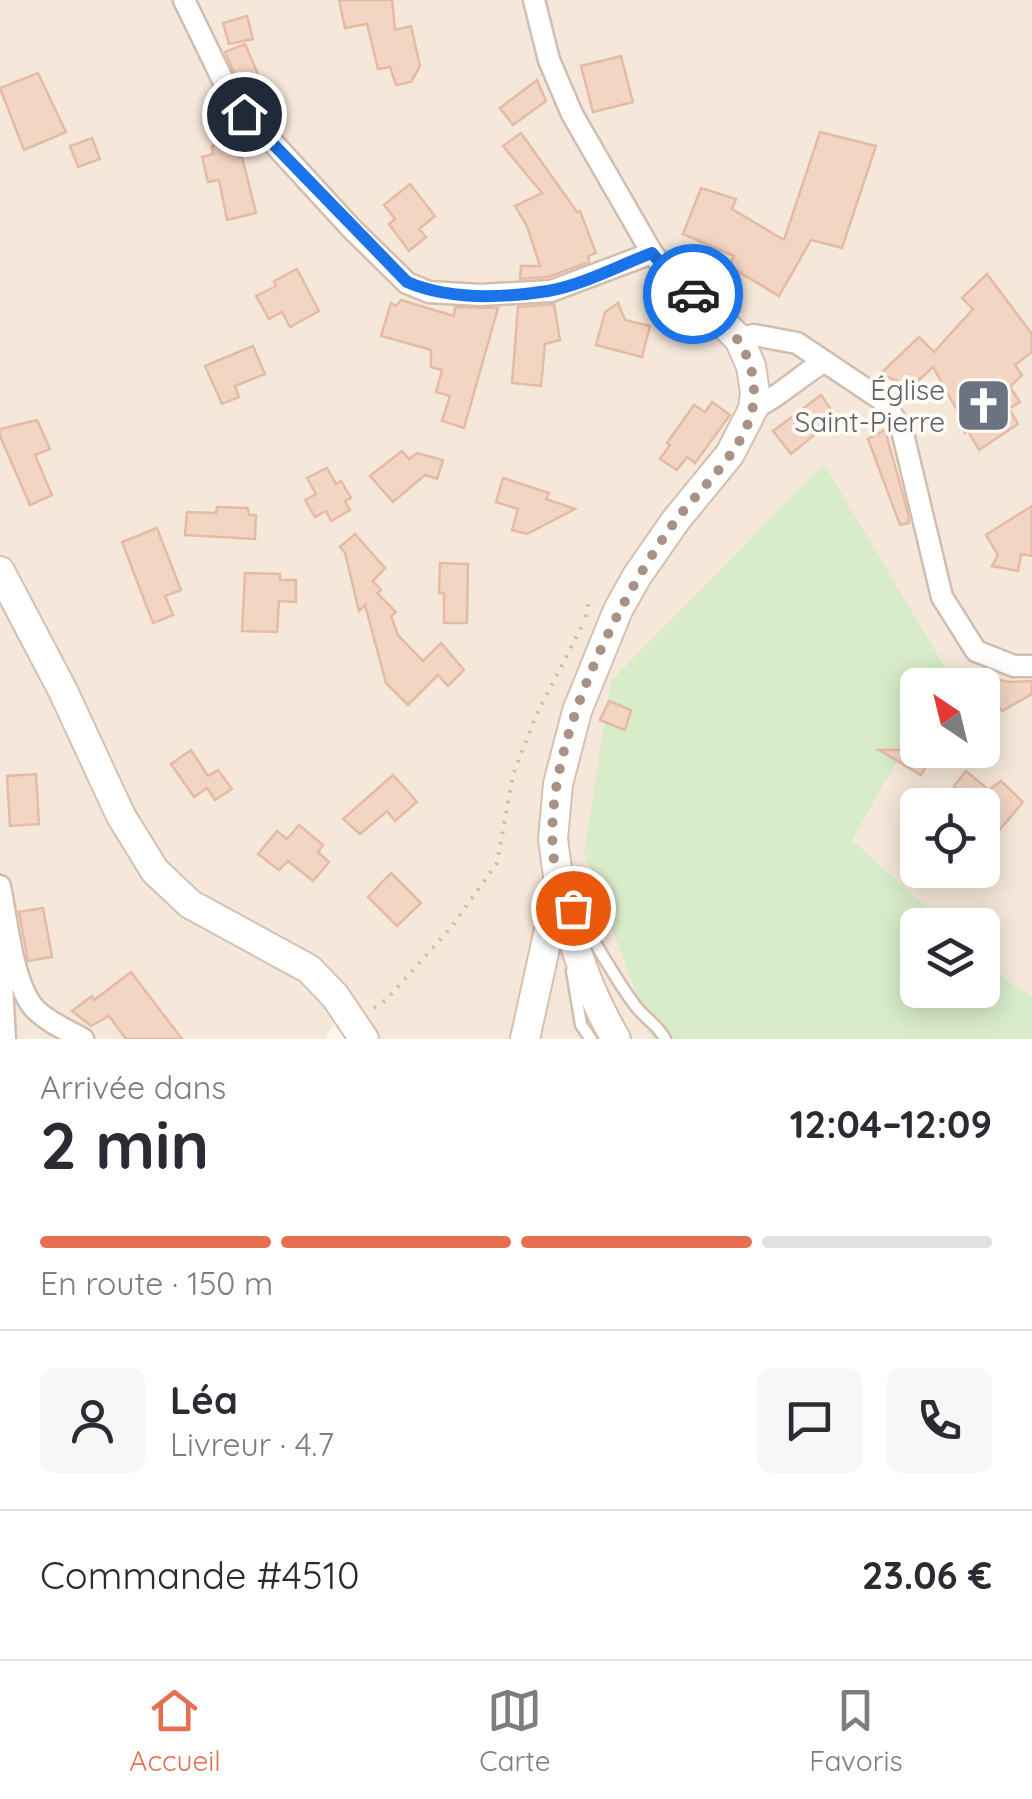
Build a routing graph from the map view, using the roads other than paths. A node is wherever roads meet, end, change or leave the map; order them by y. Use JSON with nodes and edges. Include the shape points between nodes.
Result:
{"nodes":[{"id":1,"x":184,"y":0,"type":"edge"},
{"id":2,"x":534,"y":0,"type":"edge"},
{"id":3,"x":652,"y":253,"type":"junction"},
{"id":4,"x":693,"y":294,"type":"joint"},
{"id":5,"x":739,"y":339,"type":"junction"},
{"id":6,"x":822,"y":362,"type":"junction"},
{"id":7,"x":753,"y":410,"type":"junction"},
{"id":8,"x":0,"y":571,"type":"edge"},
{"id":9,"x":1032,"y":666,"type":"edge"},
{"id":10,"x":559,"y":884,"type":"junction"},
{"id":11,"x":0,"y":886,"type":"edge"},
{"id":12,"x":0,"y":949,"type":"edge"},
{"id":13,"x":574,"y":950,"type":"junction"},
{"id":14,"x":357,"y":1028,"type":"edge"},
{"id":15,"x":5,"y":1039,"type":"edge"},
{"id":16,"x":83,"y":1039,"type":"edge"},
{"id":17,"x":525,"y":1039,"type":"edge"},
{"id":18,"x":590,"y":1039,"type":"edge"},
{"id":19,"x":616,"y":1039,"type":"edge"},
{"id":20,"x":665,"y":1039,"type":"edge"}],
"edges":[{"from":1,"to":3,"type":"street","via":[[230,97],[407,282],[429,292],[551,291]]},
{"from":2,"to":3,"type":"street","via":[[557,84]]},
{"from":3,"to":4,"type":"street"},
{"from":4,"to":5,"type":"main road"},
{"from":5,"to":6,"type":"street","via":[[754,335],[797,343]]},
{"from":5,"to":7,"type":"main road","via":[[750,366]]},
{"from":6,"to":7,"type":"street"},
{"from":6,"to":9,"type":"street","via":[[882,400],[902,430],[942,597],[976,650]]},
{"from":7,"to":10,"type":"main road","via":[[730,454],[636,576],[577,710],[558,784],[553,839]]},
{"from":8,"to":14,"type":"main road","via":[[154,871],[190,904],[309,969]]},
{"from":10,"to":13,"type":"main road"},
{"from":10,"to":17,"type":"main road"},
{"from":10,"to":20,"type":"lane","via":[[614,978]]},
{"from":11,"to":16,"type":"street","via":[[22,988],[33,1007]]},
{"from":12,"to":15,"type":"street"},
{"from":13,"to":18,"type":"lane","via":[[581,1025]]},
{"from":13,"to":19,"type":"main road"}]}
